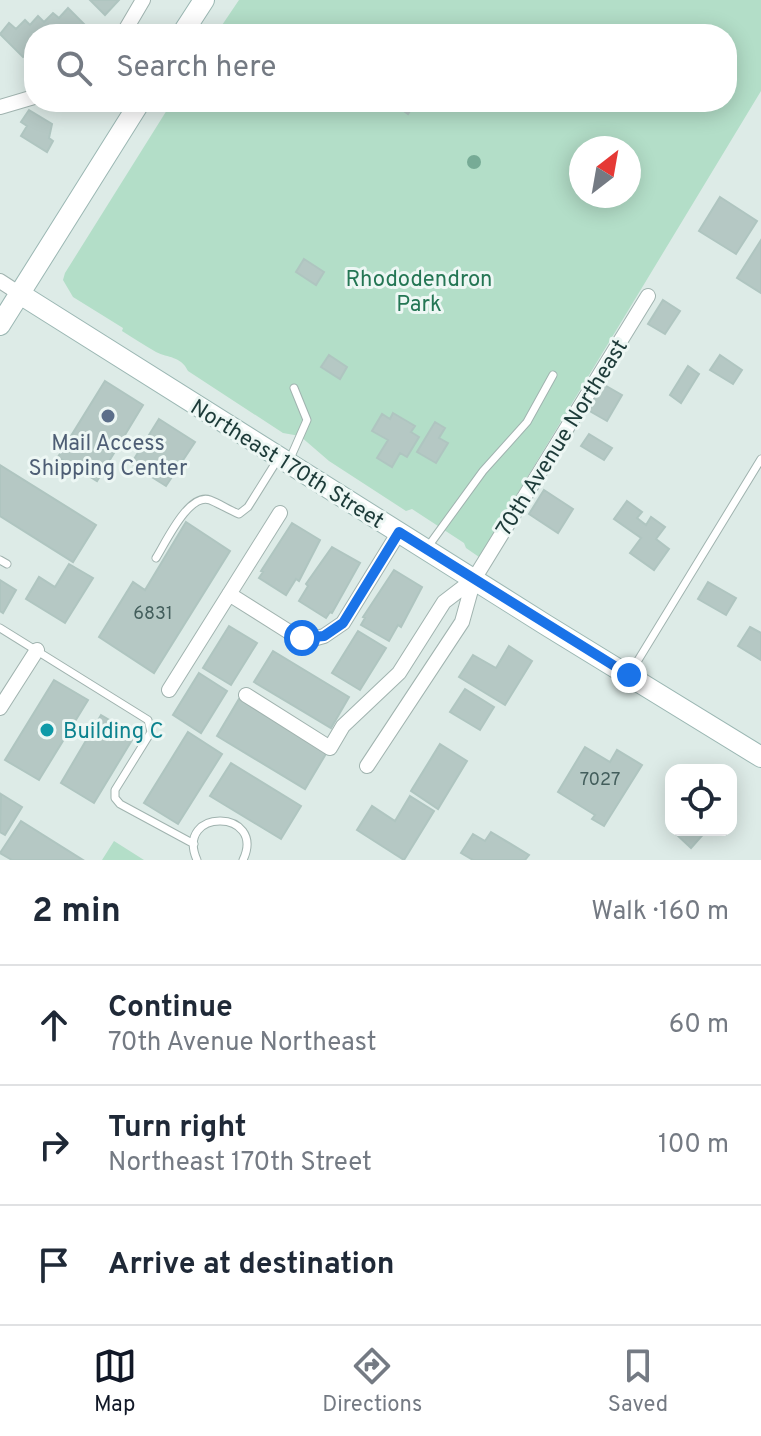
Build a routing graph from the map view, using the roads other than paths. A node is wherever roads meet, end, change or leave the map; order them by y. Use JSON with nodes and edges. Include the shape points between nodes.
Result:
{"nodes":[{"id":1,"x":143,"y":0,"type":"edge"},
{"id":2,"x":204,"y":0,"type":"edge"},
{"id":3,"x":129,"y":24,"type":"edge"},
{"id":4,"x":188,"y":24,"type":"edge"},
{"id":5,"x":24,"y":100,"type":"edge"},
{"id":6,"x":0,"y":107,"type":"edge"},
{"id":7,"x":134,"y":112,"type":"edge"},
{"id":8,"x":0,"y":281,"type":"edge"},
{"id":9,"x":20,"y":294,"type":"junction"},
{"id":10,"x":648,"y":296,"type":"dead end"},
{"id":11,"x":0,"y":325,"type":"edge"},
{"id":12,"x":553,"y":375,"type":"dead end"},
{"id":13,"x":294,"y":388,"type":"dead end"},
{"id":14,"x":761,"y":459,"type":"edge"},
{"id":15,"x":284,"y":460,"type":"junction"},
{"id":16,"x":280,"y":513,"type":"dead end"},
{"id":17,"x":399,"y":532,"type":"junction"},
{"id":18,"x":426,"y":550,"type":"junction"},
{"id":19,"x":156,"y":558,"type":"dead end"},
{"id":20,"x":474,"y":579,"type":"junction"},
{"id":21,"x":229,"y":594,"type":"junction"},
{"id":22,"x":0,"y":628,"type":"edge"},
{"id":23,"x":37,"y":650,"type":"junction"},
{"id":24,"x":629,"y":675,"type":"junction"},
{"id":25,"x":169,"y":690,"type":"dead end"},
{"id":26,"x":246,"y":695,"type":"dead end"},
{"id":27,"x":0,"y":708,"type":"edge"},
{"id":28,"x":761,"y":757,"type":"edge"},
{"id":29,"x":367,"y":766,"type":"dead end"},
{"id":30,"x":194,"y":844,"type":"junction"},
{"id":31,"x":197,"y":860,"type":"edge"},
{"id":32,"x":243,"y":860,"type":"edge"}],
"edges":[{"from":1,"to":3,"type":"street"},
{"from":2,"to":4,"type":"main road"},
{"from":5,"to":6,"type":"street"},
{"from":7,"to":9,"type":"main road"},
{"from":8,"to":9,"type":"street"},
{"from":9,"to":11,"type":"main road"},
{"from":9,"to":15,"type":"main road","name":"Northeast 170th Street"},
{"from":10,"to":20,"type":"street","name":"70th Avenue Northeast"},
{"from":12,"to":18,"type":"lane","via":[[527,422],[483,471]]},
{"from":13,"to":15,"type":"lane","via":[[307,420]]},
{"from":14,"to":24,"type":"lane"},
{"from":15,"to":17,"type":"main road","name":"Northeast 170th Street"},
{"from":15,"to":19,"type":"lane","via":[[239,514],[199,499],[186,509]]},
{"from":16,"to":21,"type":"street"},
{"from":17,"to":18,"type":"main road","name":"Northeast 170th Street"},
{"from":17,"to":21,"type":"street","via":[[343,623],[324,636],[294,635]]},
{"from":18,"to":20,"type":"main road","name":"Northeast 170th Street"},
{"from":20,"to":24,"type":"main road","name":"Northeast 170th Street"},
{"from":20,"to":26,"type":"street","name":"70th Avenue Northeast","via":[[444,602],[399,673],[343,726],[330,748]]},
{"from":20,"to":29,"type":"street","name":"70th Avenue Northeast","via":[[462,622]]},
{"from":21,"to":25,"type":"street"},
{"from":22,"to":23,"type":"lane"},
{"from":23,"to":27,"type":"street"},
{"from":23,"to":30,"type":"lane","via":[[148,720],[151,732],[115,798]]},
{"from":24,"to":28,"type":"main road","name":"Northeast 170th Street"},
{"from":30,"to":31,"type":"lane"},
{"from":30,"to":32,"type":"lane","via":[[200,828],[209,822],[230,821],[245,835]]}]}
